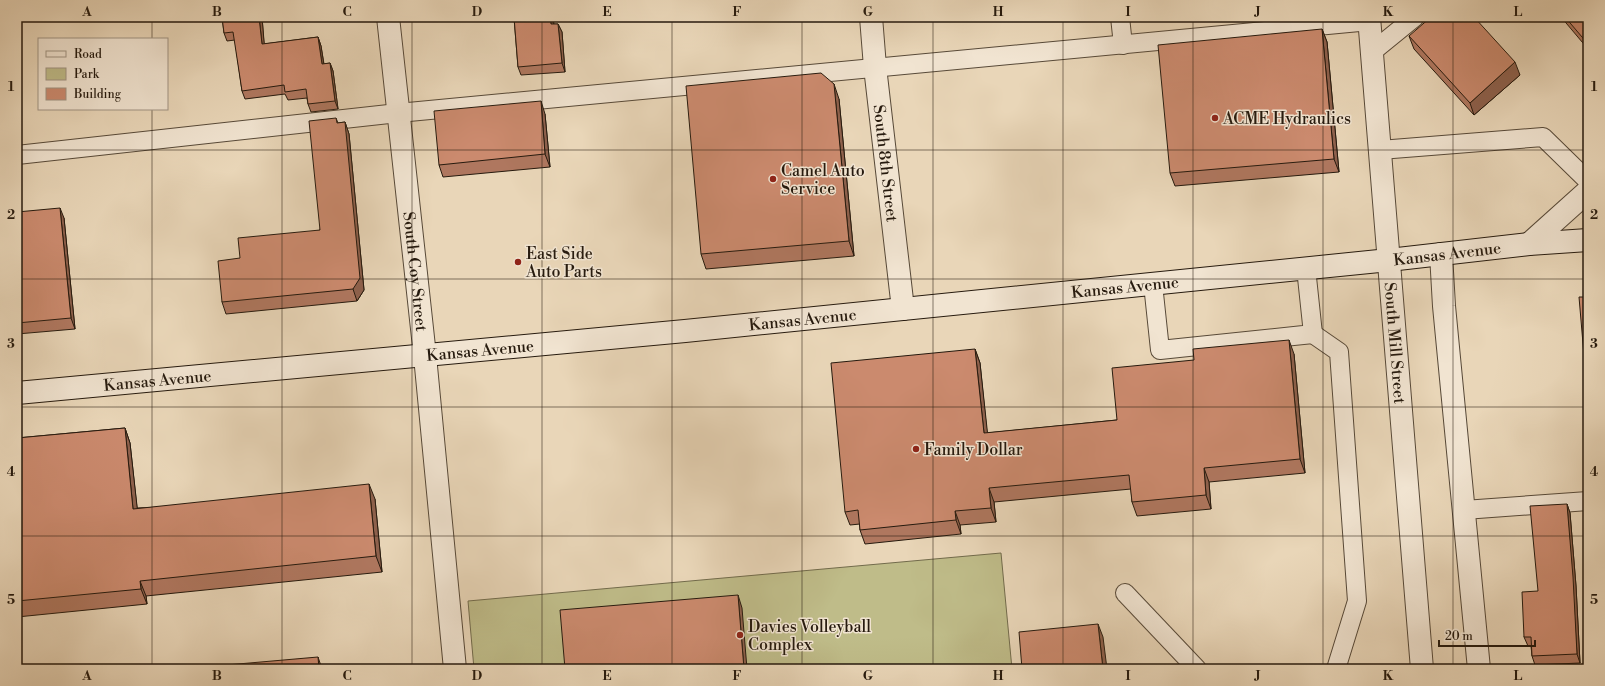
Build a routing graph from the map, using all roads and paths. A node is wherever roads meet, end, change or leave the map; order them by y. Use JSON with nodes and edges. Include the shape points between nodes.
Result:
{"nodes":[{"id":1,"x":388,"y":17,"type":"edge"},
{"id":2,"x":871,"y":17,"type":"edge"},
{"id":3,"x":1120,"y":17,"type":"edge"},
{"id":4,"x":1415,"y":17,"type":"edge"},
{"id":5,"x":1370,"y":19,"type":"edge"},
{"id":6,"x":1123,"y":45,"type":"junction"},
{"id":7,"x":1372,"y":52,"type":"junction"},
{"id":8,"x":875,"y":67,"type":"junction"},
{"id":9,"x":398,"y":113,"type":"junction"},
{"id":10,"x":1380,"y":150,"type":"junction"},
{"id":11,"x":17,"y":155,"type":"edge"},
{"id":12,"x":1588,"y":181,"type":"edge"},
{"id":13,"x":1588,"y":191,"type":"edge"},
{"id":14,"x":1588,"y":240,"type":"edge"},
{"id":15,"x":1529,"y":244,"type":"junction"},
{"id":16,"x":1441,"y":254,"type":"junction"},
{"id":17,"x":1389,"y":260,"type":"junction"},
{"id":18,"x":1306,"y":268,"type":"junction"},
{"id":19,"x":1153,"y":284,"type":"junction"},
{"id":20,"x":903,"y":309,"type":"junction"},
{"id":21,"x":1313,"y":334,"type":"junction"},
{"id":22,"x":425,"y":356,"type":"junction"},
{"id":23,"x":17,"y":393,"type":"edge"},
{"id":24,"x":1588,"y":501,"type":"edge"},
{"id":25,"x":1464,"y":510,"type":"junction"},
{"id":26,"x":1125,"y":593,"type":"dead end"},
{"id":27,"x":455,"y":669,"type":"edge"},
{"id":28,"x":1197,"y":669,"type":"edge"},
{"id":29,"x":1336,"y":669,"type":"edge"},
{"id":30,"x":1422,"y":669,"type":"edge"},
{"id":31,"x":1479,"y":669,"type":"edge"}],
"edges":[{"from":1,"to":9,"type":"street","name":"South Coy Street"},
{"from":2,"to":8,"type":"street","name":"South 8th Street"},
{"from":3,"to":6,"type":"lane"},
{"from":4,"to":7,"type":"lane"},
{"from":5,"to":6,"type":"lane"},
{"from":5,"to":7,"type":"street","name":"South Mill Street"},
{"from":6,"to":8,"type":"lane"},
{"from":7,"to":10,"type":"street","name":"South Mill Street"},
{"from":8,"to":9,"type":"lane"},
{"from":8,"to":20,"type":"street","name":"South 8th Street"},
{"from":9,"to":11,"type":"lane"},
{"from":9,"to":22,"type":"street","name":"South Coy Street"},
{"from":10,"to":12,"type":"lane","via":[[1543,137]]},
{"from":10,"to":17,"type":"street","name":"South Mill Street"},
{"from":13,"to":15,"type":"street"},
{"from":14,"to":15,"type":"street","name":"Kansas Avenue"},
{"from":15,"to":16,"type":"street","name":"Kansas Avenue"},
{"from":16,"to":17,"type":"street","name":"Kansas Avenue"},
{"from":16,"to":25,"type":"street"},
{"from":17,"to":18,"type":"street","name":"Kansas Avenue"},
{"from":17,"to":30,"type":"street","name":"South Mill Street"},
{"from":18,"to":19,"type":"street","name":"Kansas Avenue"},
{"from":18,"to":21,"type":"lane"},
{"from":19,"to":20,"type":"street","name":"Kansas Avenue"},
{"from":19,"to":21,"type":"lane","via":[[1160,350]]},
{"from":20,"to":22,"type":"street","name":"Kansas Avenue"},
{"from":21,"to":29,"type":"lane","via":[[1339,352],[1357,601]]},
{"from":22,"to":23,"type":"street","name":"Kansas Avenue"},
{"from":22,"to":27,"type":"street","name":"South Coy Street"},
{"from":24,"to":25,"type":"lane"},
{"from":25,"to":31,"type":"street"},
{"from":26,"to":28,"type":"lane"}]}
